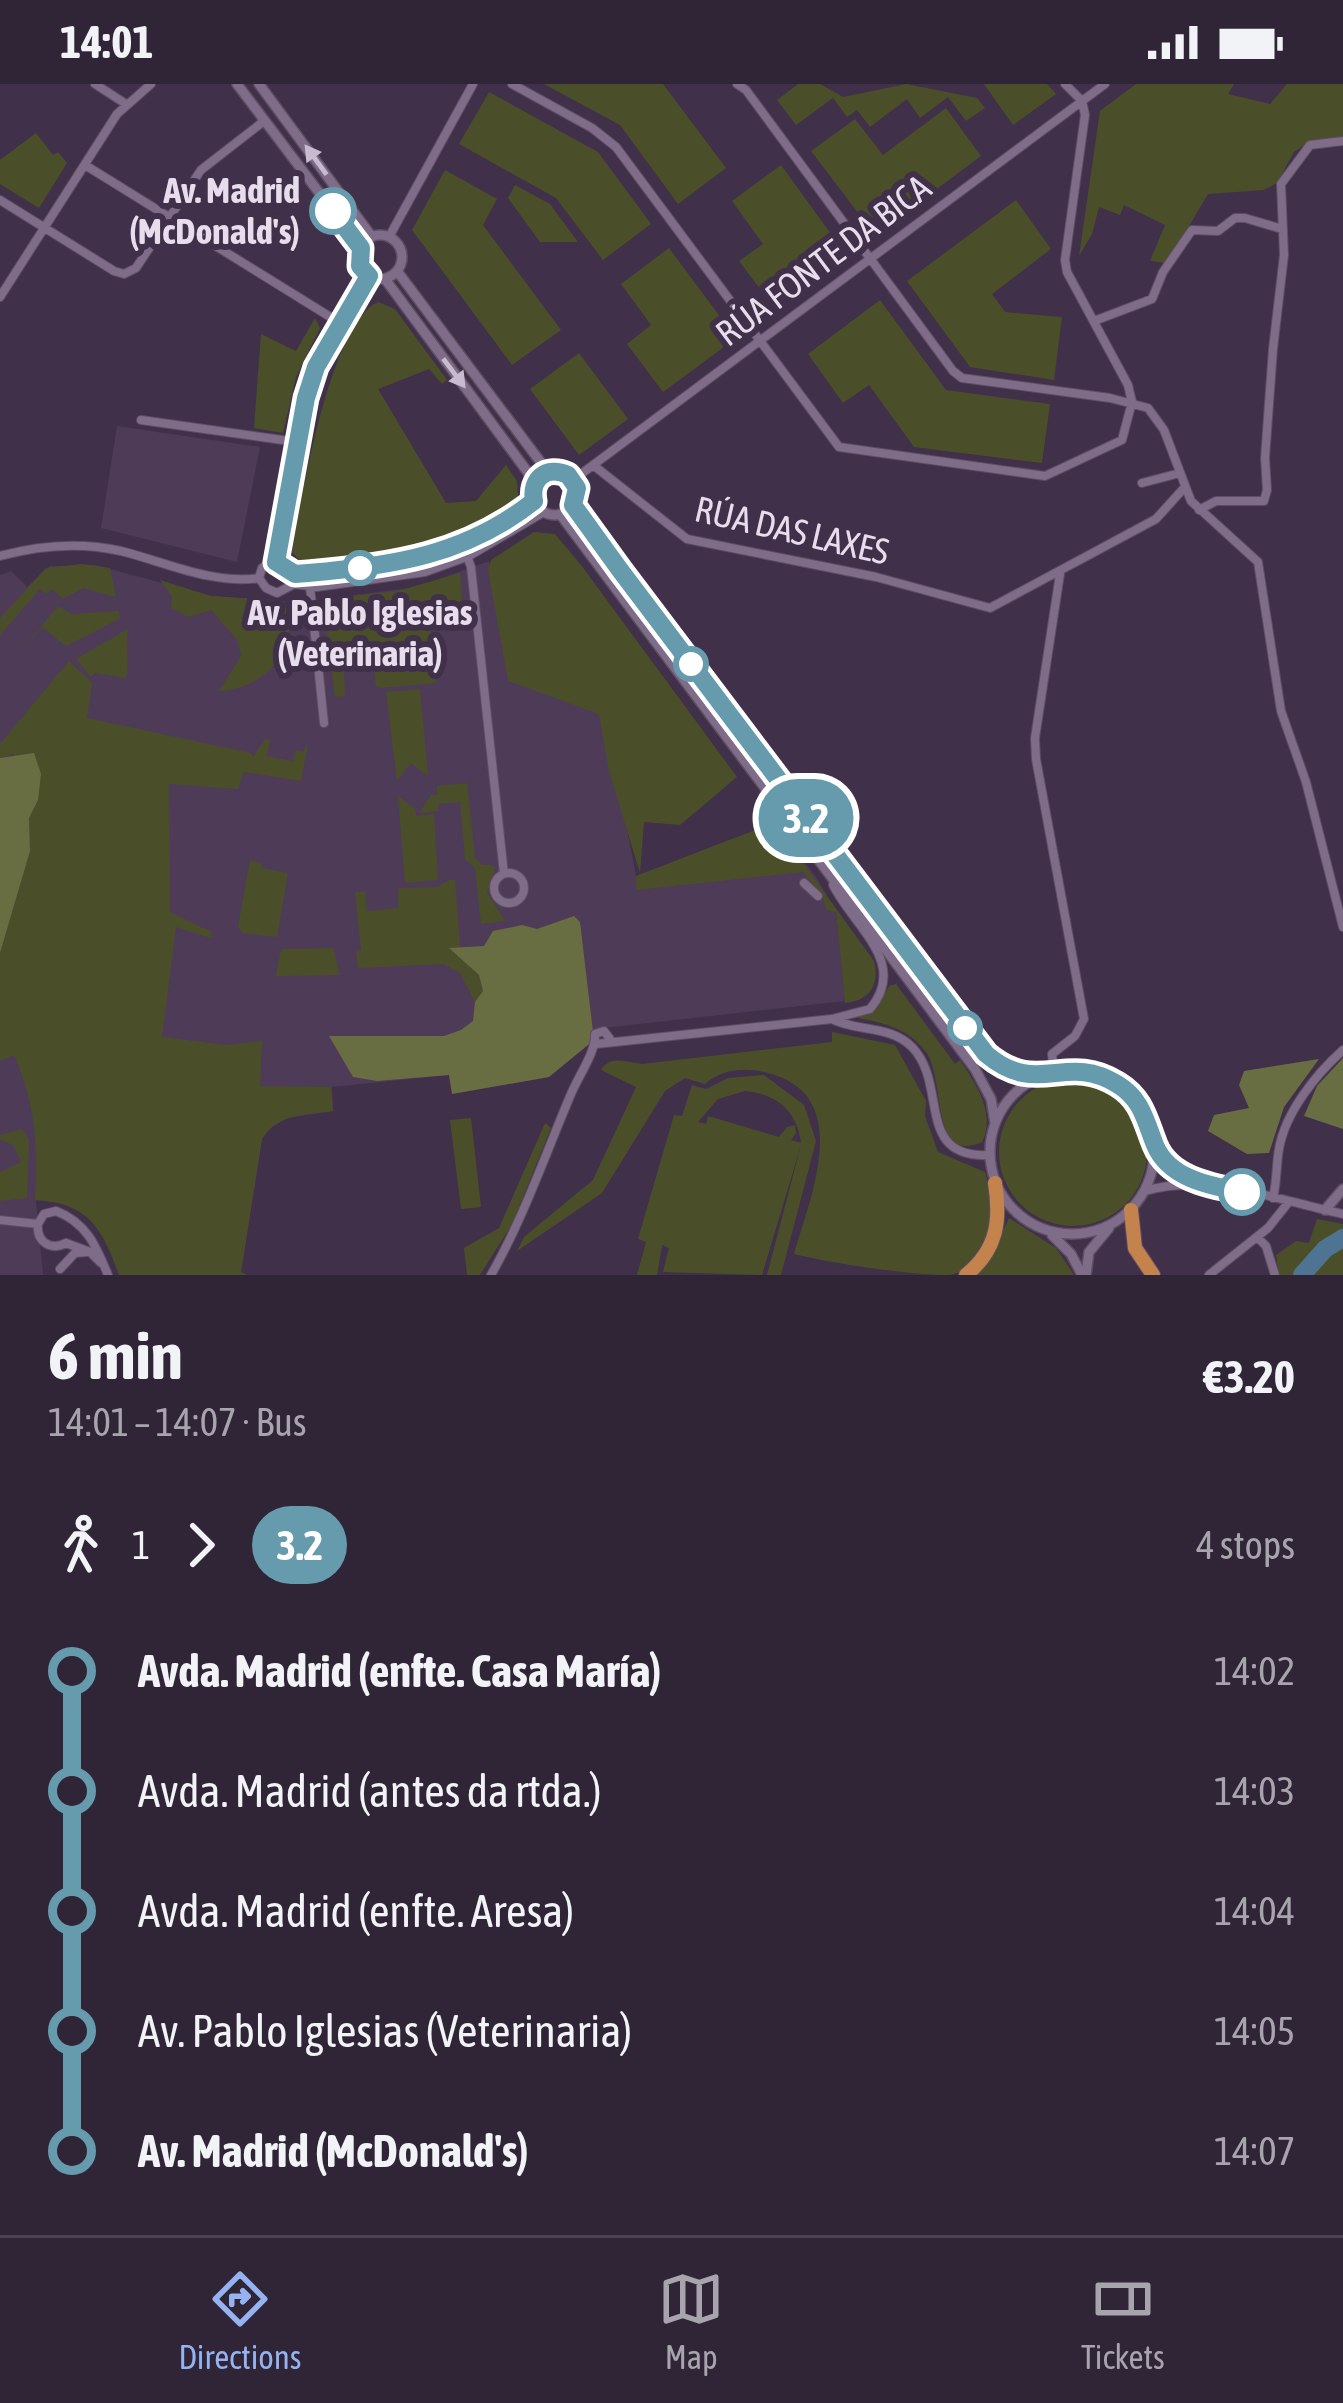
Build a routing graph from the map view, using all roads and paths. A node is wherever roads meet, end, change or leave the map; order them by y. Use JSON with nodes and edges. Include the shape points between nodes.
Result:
{"nodes":[{"id":1,"x":95,"y":84,"type":"edge"},
{"id":2,"x":151,"y":84,"type":"edge"},
{"id":3,"x":238,"y":84,"type":"edge"},
{"id":4,"x":259,"y":84,"type":"edge"},
{"id":5,"x":473,"y":84,"type":"edge"},
{"id":6,"x":512,"y":84,"type":"edge"},
{"id":7,"x":737,"y":84,"type":"edge"},
{"id":8,"x":1065,"y":84,"type":"edge"},
{"id":9,"x":1106,"y":84,"type":"edge"},
{"id":10,"x":1082,"y":100,"type":"junction"},
{"id":11,"x":126,"y":104,"type":"junction"},
{"id":12,"x":264,"y":121,"type":"junction"},
{"id":13,"x":1343,"y":141,"type":"edge"},
{"id":14,"x":85,"y":165,"type":"junction"},
{"id":15,"x":0,"y":200,"type":"edge"},
{"id":16,"x":168,"y":217,"type":"junction"},
{"id":17,"x":45,"y":227,"type":"junction"},
{"id":18,"x":1282,"y":229,"type":"junction"},
{"id":19,"x":372,"y":237,"type":"junction"},
{"id":20,"x":389,"y":237,"type":"junction"},
{"id":21,"x":361,"y":248,"type":"junction"},
{"id":22,"x":871,"y":258,"type":"junction"},
{"id":23,"x":398,"y":272,"type":"junction"},
{"id":24,"x":369,"y":276,"type":"junction"},
{"id":25,"x":385,"y":279,"type":"junction"},
{"id":26,"x":0,"y":297,"type":"edge"},
{"id":27,"x":1094,"y":321,"type":"junction"},
{"id":28,"x":340,"y":323,"type":"junction"},
{"id":29,"x":760,"y":340,"type":"junction"},
{"id":30,"x":1132,"y":402,"type":"junction"},
{"id":31,"x":141,"y":420,"type":"dead end"},
{"id":32,"x":297,"y":442,"type":"junction"},
{"id":33,"x":593,"y":465,"type":"junction"},
{"id":34,"x":548,"y":472,"type":"junction"},
{"id":35,"x":1180,"y":473,"type":"junction"},
{"id":36,"x":573,"y":480,"type":"junction"},
{"id":37,"x":535,"y":482,"type":"junction"},
{"id":38,"x":1142,"y":483,"type":"dead end"},
{"id":39,"x":1185,"y":487,"type":"junction"},
{"id":40,"x":534,"y":501,"type":"junction"},
{"id":41,"x":573,"y":505,"type":"junction"},
{"id":42,"x":1199,"y":510,"type":"junction"},
{"id":43,"x":544,"y":512,"type":"junction"},
{"id":44,"x":560,"y":514,"type":"junction"},
{"id":45,"x":463,"y":545,"type":"junction"},
{"id":46,"x":0,"y":556,"type":"edge"},
{"id":47,"x":470,"y":556,"type":"junction"},
{"id":48,"x":276,"y":562,"type":"junction"},
{"id":49,"x":1060,"y":572,"type":"junction"},
{"id":50,"x":259,"y":578,"type":"junction"},
{"id":51,"x":294,"y":579,"type":"junction"},
{"id":52,"x":310,"y":587,"type":"junction"},
{"id":53,"x":324,"y":723,"type":"dead end"},
{"id":54,"x":825,"y":867,"type":"junction"},
{"id":55,"x":504,"y":874,"type":"junction"},
{"id":56,"x":804,"y":883,"type":"dead end"},
{"id":57,"x":818,"y":896,"type":"dead end"},
{"id":58,"x":1343,"y":927,"type":"edge"},
{"id":59,"x":832,"y":1019,"type":"junction"},
{"id":60,"x":1343,"y":1050,"type":"edge"},
{"id":61,"x":1054,"y":1072,"type":"junction"},
{"id":62,"x":1038,"y":1078,"type":"junction"},
{"id":63,"x":995,"y":1124,"type":"junction"},
{"id":64,"x":1154,"y":1144,"type":"junction"},
{"id":65,"x":989,"y":1155,"type":"junction"},
{"id":66,"x":995,"y":1183,"type":"junction"},
{"id":67,"x":1207,"y":1185,"type":"junction"},
{"id":68,"x":1343,"y":1189,"type":"edge"},
{"id":69,"x":1145,"y":1191,"type":"junction"},
{"id":70,"x":1273,"y":1198,"type":"junction"},
{"id":71,"x":1289,"y":1202,"type":"junction"},
{"id":72,"x":1131,"y":1210,"type":"junction"},
{"id":73,"x":1325,"y":1210,"type":"junction"},
{"id":74,"x":1343,"y":1214,"type":"edge"},
{"id":75,"x":0,"y":1220,"type":"edge"},
{"id":76,"x":71,"y":1220,"type":"junction"},
{"id":77,"x":38,"y":1224,"type":"junction"},
{"id":78,"x":1112,"y":1225,"type":"junction"},
{"id":79,"x":1048,"y":1231,"type":"junction"},
{"id":80,"x":1258,"y":1237,"type":"junction"},
{"id":81,"x":67,"y":1243,"type":"junction"},
{"id":82,"x":55,"y":1247,"type":"junction"},
{"id":83,"x":90,"y":1252,"type":"junction"},
{"id":84,"x":106,"y":1271,"type":"edge"},
{"id":85,"x":60,"y":1272,"type":"edge"},
{"id":86,"x":491,"y":1275,"type":"edge"},
{"id":87,"x":966,"y":1275,"type":"edge"},
{"id":88,"x":1084,"y":1275,"type":"edge"},
{"id":89,"x":1153,"y":1275,"type":"edge"},
{"id":90,"x":1209,"y":1275,"type":"edge"},
{"id":91,"x":1275,"y":1275,"type":"edge"}],
"edges":[{"from":1,"to":11,"type":"street"},
{"from":2,"to":11,"type":"street"},
{"from":3,"to":12,"type":"street"},
{"from":19,"to":4,"type":"street","one_way":true},
{"from":5,"to":20,"type":"street"},
{"from":6,"to":29,"type":"street","via":[[606,137]]},
{"from":7,"to":22,"type":"street"},
{"from":8,"to":10,"type":"street"},
{"from":9,"to":10,"type":"street","name":"RÚA FONTE DA BICA"},
{"from":10,"to":22,"type":"street","name":"RÚA FONTE DA BICA"},
{"from":10,"to":27,"type":"street","via":[[1066,260]]},
{"from":11,"to":14,"type":"street"},
{"from":12,"to":16,"type":"street","via":[[201,170]]},
{"from":12,"to":21,"type":"street"},
{"from":13,"to":18,"type":"street","via":[[1301,153],[1281,184]]},
{"from":14,"to":16,"type":"street"},
{"from":14,"to":17,"type":"street"},
{"from":15,"to":17,"type":"street"},
{"from":16,"to":17,"type":"street","via":[[124,274]]},
{"from":16,"to":28,"type":"street"},
{"from":17,"to":26,"type":"street"},
{"from":18,"to":27,"type":"street","via":[[1235,218],[1218,231],[1192,230],[1152,299]]},
{"from":18,"to":42,"type":"street","via":[[1267,495]]},
{"from":19,"to":20,"type":"street"},
{"from":19,"to":21,"type":"street"},
{"from":20,"to":23,"type":"street","via":[[402,255]]},
{"from":21,"to":24,"type":"street"},
{"from":22,"to":29,"type":"street","name":"RÚA FONTE DA BICA"},
{"from":22,"to":30,"type":"street","via":[[962,378]]},
{"from":23,"to":25,"type":"street"},
{"from":23,"to":34,"type":"street"},
{"from":24,"to":25,"type":"street"},
{"from":24,"to":28,"type":"street"},
{"from":25,"to":37,"type":"street","one_way":true},
{"from":27,"to":30,"type":"street"},
{"from":28,"to":32,"type":"street","via":[[316,367]]},
{"from":29,"to":30,"type":"street","via":[[848,450],[1045,476],[1122,440]]},
{"from":29,"to":33,"type":"street","name":"RÚA FONTE DA BICA"},
{"from":30,"to":35,"type":"street","via":[[1148,408],[1164,430]]},
{"from":31,"to":32,"type":"street"},
{"from":32,"to":48,"type":"street"},
{"from":33,"to":36,"type":"street","name":"RÚA FONTE DA BICA"},
{"from":33,"to":49,"type":"street","name":"RÚA DAS LAXES","via":[[687,539],[997,607]]},
{"from":34,"to":36,"type":"street"},
{"from":34,"to":37,"type":"street"},
{"from":35,"to":38,"type":"street"},
{"from":35,"to":39,"type":"street"},
{"from":36,"to":41,"type":"street"},
{"from":37,"to":40,"type":"street"},
{"from":39,"to":42,"type":"street"},
{"from":39,"to":49,"type":"street","via":[[1156,519]]},
{"from":40,"to":43,"type":"street"},
{"from":40,"to":45,"type":"street"},
{"from":41,"to":44,"type":"street"},
{"from":41,"to":62,"type":"street","via":[[973,1039],[998,1064]]},
{"from":42,"to":58,"type":"street","via":[[1258,562],[1281,711]]},
{"from":43,"to":44,"type":"street"},
{"from":43,"to":47,"type":"street"},
{"from":44,"to":54,"type":"street"},
{"from":45,"to":47,"type":"street"},
{"from":45,"to":51,"type":"street"},
{"from":46,"to":50,"type":"street","via":[[86,546],[233,580]]},
{"from":47,"to":52,"type":"street","via":[[404,577]]},
{"from":47,"to":55,"type":"street"},
{"from":48,"to":50,"type":"street"},
{"from":48,"to":51,"type":"street"},
{"from":49,"to":61,"type":"street","via":[[1035,738],[1084,1006],[1080,1030],[1052,1054]]},
{"from":50,"to":51,"type":"street","via":[[278,593]]},
{"from":51,"to":52,"type":"street"},
{"from":52,"to":53,"type":"street"},
{"from":54,"to":59,"type":"street","via":[[885,968],[870,1009]]},
{"from":54,"to":63,"type":"street","via":[[976,1069]]},
{"from":55,"to":55,"type":"street","via":[[495,895],[513,903],[523,883]]},
{"from":56,"to":57,"type":"street"},
{"from":59,"to":65,"type":"street","via":[[907,1042],[926,1069],[944,1141]]},
{"from":59,"to":86,"type":"street","via":[[596,1044]]},
{"from":60,"to":70,"type":"street","via":[[1288,1124]]},
{"from":61,"to":62,"type":"street"},
{"from":61,"to":64,"type":"street","via":[[1090,1072],[1122,1087],[1145,1114]]},
{"from":62,"to":63,"type":"street","via":[[1005,1104]]},
{"from":63,"to":65,"type":"street"},
{"from":64,"to":67,"type":"street","via":[[1172,1167]]},
{"from":64,"to":69,"type":"street"},
{"from":65,"to":66,"type":"street"},
{"from":66,"to":79,"type":"street","via":[[1026,1221]]},
{"from":66,"to":87,"type":"highway","via":[[996,1234]]},
{"from":67,"to":69,"type":"street"},
{"from":67,"to":70,"type":"street"},
{"from":68,"to":73,"type":"street"},
{"from":69,"to":72,"type":"street"},
{"from":70,"to":71,"type":"street"},
{"from":71,"to":73,"type":"street"},
{"from":71,"to":80,"type":"street"},
{"from":72,"to":78,"type":"street"},
{"from":72,"to":89,"type":"highway","via":[[1135,1248]]},
{"from":73,"to":74,"type":"street"},
{"from":75,"to":77,"type":"street"},
{"from":76,"to":77,"type":"street","via":[[50,1212]]},
{"from":76,"to":81,"type":"street"},
{"from":76,"to":84,"type":"street","via":[[90,1233]]},
{"from":77,"to":82,"type":"street","via":[[42,1241]]},
{"from":78,"to":79,"type":"street","via":[[1070,1235]]},
{"from":78,"to":88,"type":"street","via":[[1089,1252]]},
{"from":79,"to":88,"type":"street"},
{"from":80,"to":90,"type":"street"},
{"from":80,"to":91,"type":"street"},
{"from":81,"to":82,"type":"street"},
{"from":81,"to":83,"type":"street"},
{"from":82,"to":85,"type":"street"},
{"from":83,"to":84,"type":"street"},
{"from":83,"to":85,"type":"street","via":[[75,1252]]}]}
